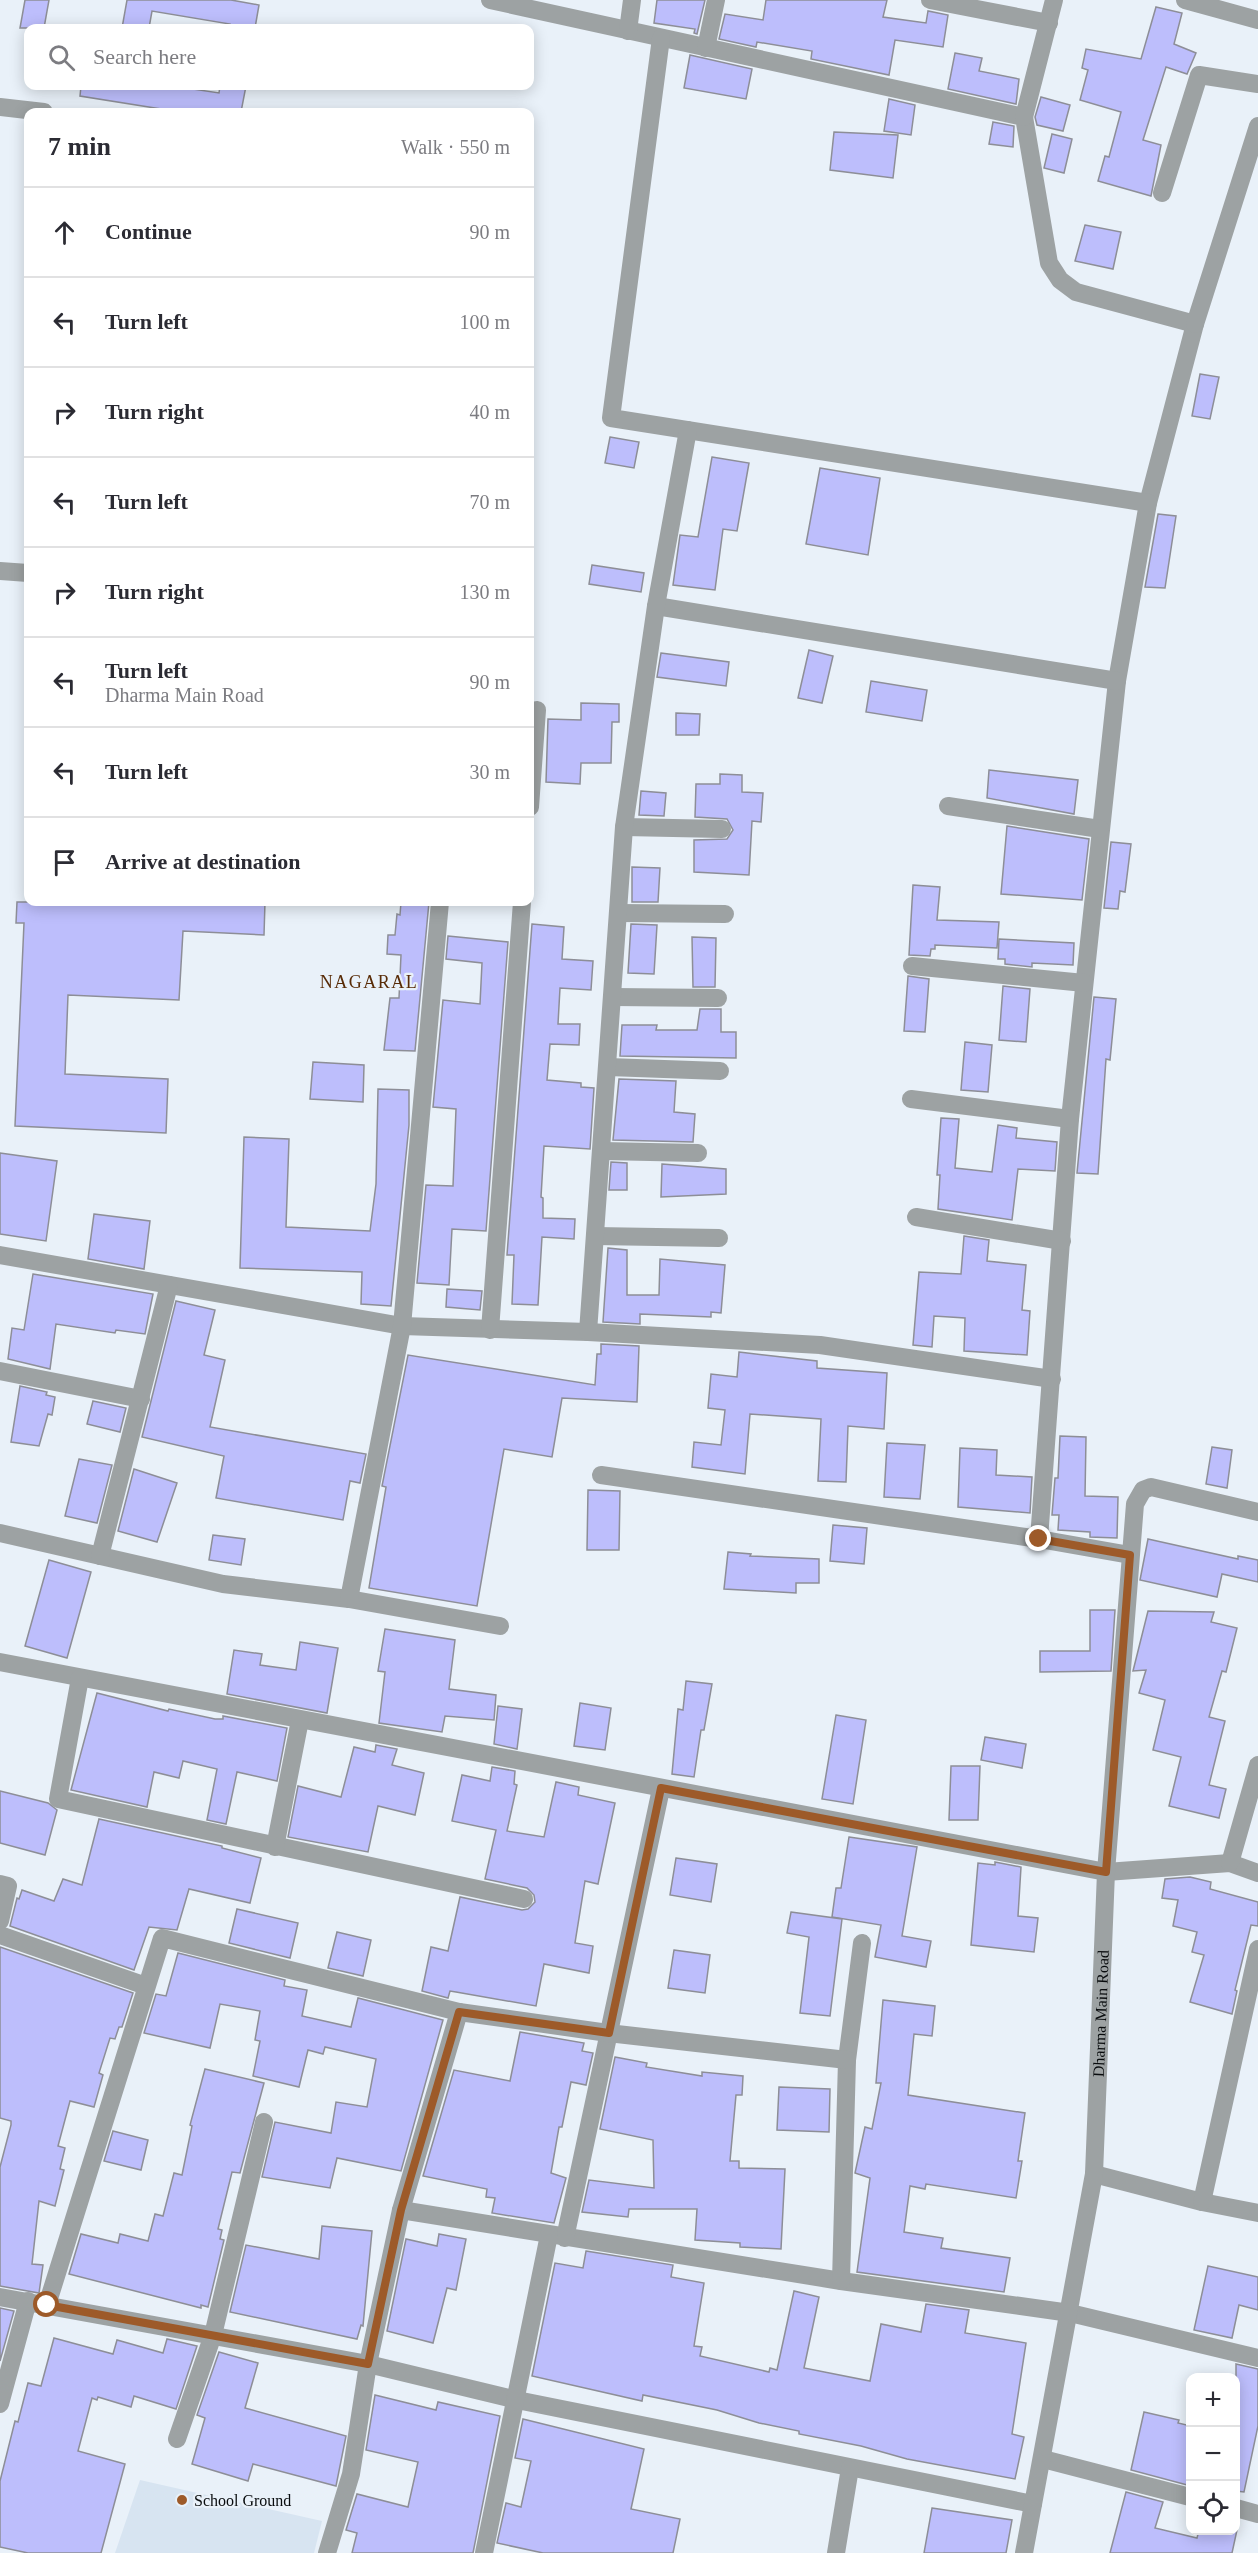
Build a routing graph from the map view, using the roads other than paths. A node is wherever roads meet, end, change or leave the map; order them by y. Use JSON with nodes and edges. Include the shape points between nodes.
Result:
{"nodes":[{"id":1,"x":490,"y":0,"type":"edge"},
{"id":2,"x":632,"y":0,"type":"edge"},
{"id":3,"x":716,"y":0,"type":"edge"},
{"id":4,"x":930,"y":0,"type":"edge"},
{"id":5,"x":1054,"y":0,"type":"edge"},
{"id":6,"x":1185,"y":0,"type":"edge"},
{"id":7,"x":1258,"y":20,"type":"edge"},
{"id":8,"x":1049,"y":23,"type":"junction"},
{"id":9,"x":628,"y":31,"type":"junction"},
{"id":10,"x":661,"y":38,"type":"junction"},
{"id":11,"x":706,"y":48,"type":"junction"},
{"id":12,"x":1258,"y":84,"type":"edge"},
{"id":13,"x":0,"y":107,"type":"edge"},
{"id":14,"x":24,"y":110,"type":"edge"},
{"id":15,"x":1024,"y":117,"type":"junction"},
{"id":16,"x":1258,"y":126,"type":"edge"},
{"id":17,"x":1162,"y":194,"type":"dead end"},
{"id":18,"x":1195,"y":324,"type":"junction"},
{"id":19,"x":688,"y":430,"type":"junction"},
{"id":20,"x":1148,"y":502,"type":"junction"},
{"id":21,"x":0,"y":571,"type":"edge"},
{"id":22,"x":24,"y":573,"type":"edge"},
{"id":23,"x":656,"y":606,"type":"junction"},
{"id":24,"x":1117,"y":681,"type":"junction"},
{"id":25,"x":537,"y":710,"type":"dead end"},
{"id":26,"x":534,"y":752,"type":"edge"},
{"id":27,"x":948,"y":806,"type":"dead end"},
{"id":28,"x":624,"y":827,"type":"junction"},
{"id":29,"x":722,"y":829,"type":"dead end"},
{"id":30,"x":1100,"y":830,"type":"junction"},
{"id":31,"x":440,"y":906,"type":"edge"},
{"id":32,"x":522,"y":906,"type":"edge"},
{"id":33,"x":619,"y":913,"type":"junction"},
{"id":34,"x":725,"y":915,"type":"dead end"},
{"id":35,"x":912,"y":966,"type":"dead end"},
{"id":36,"x":1084,"y":983,"type":"junction"},
{"id":37,"x":613,"y":997,"type":"junction"},
{"id":38,"x":718,"y":998,"type":"dead end"},
{"id":39,"x":608,"y":1067,"type":"junction"},
{"id":40,"x":720,"y":1071,"type":"dead end"},
{"id":41,"x":911,"y":1099,"type":"dead end"},
{"id":42,"x":1070,"y":1119,"type":"junction"},
{"id":43,"x":602,"y":1150,"type":"junction"},
{"id":44,"x":698,"y":1153,"type":"dead end"},
{"id":45,"x":916,"y":1217,"type":"dead end"},
{"id":46,"x":595,"y":1236,"type":"junction"},
{"id":47,"x":719,"y":1238,"type":"dead end"},
{"id":48,"x":1062,"y":1241,"type":"junction"},
{"id":49,"x":0,"y":1255,"type":"edge"},
{"id":50,"x":169,"y":1284,"type":"junction"},
{"id":51,"x":402,"y":1326,"type":"junction"},
{"id":52,"x":490,"y":1330,"type":"junction"},
{"id":53,"x":588,"y":1332,"type":"junction"},
{"id":54,"x":0,"y":1371,"type":"edge"},
{"id":55,"x":1052,"y":1379,"type":"junction"},
{"id":56,"x":141,"y":1399,"type":"junction"},
{"id":57,"x":601,"y":1475,"type":"dead end"},
{"id":58,"x":1258,"y":1512,"type":"edge"},
{"id":59,"x":0,"y":1533,"type":"edge"},
{"id":60,"x":1039,"y":1539,"type":"junction"},
{"id":61,"x":1130,"y":1555,"type":"junction"},
{"id":62,"x":100,"y":1556,"type":"junction"},
{"id":63,"x":349,"y":1599,"type":"junction"},
{"id":64,"x":500,"y":1626,"type":"dead end"},
{"id":65,"x":0,"y":1662,"type":"edge"},
{"id":66,"x":80,"y":1678,"type":"junction"},
{"id":67,"x":300,"y":1720,"type":"junction"},
{"id":68,"x":1258,"y":1765,"type":"edge"},
{"id":69,"x":661,"y":1788,"type":"junction"},
{"id":70,"x":275,"y":1847,"type":"junction"},
{"id":71,"x":1230,"y":1863,"type":"junction"},
{"id":72,"x":1106,"y":1872,"type":"junction"},
{"id":73,"x":1258,"y":1873,"type":"edge"},
{"id":74,"x":0,"y":1884,"type":"edge"},
{"id":75,"x":524,"y":1899,"type":"dead end"},
{"id":76,"x":0,"y":1921,"type":"edge"},
{"id":77,"x":0,"y":1935,"type":"edge"},
{"id":78,"x":862,"y":1943,"type":"dead end"},
{"id":79,"x":1258,"y":1949,"type":"edge"},
{"id":80,"x":146,"y":1986,"type":"junction"},
{"id":81,"x":459,"y":2012,"type":"junction"},
{"id":82,"x":609,"y":2033,"type":"junction"},
{"id":83,"x":847,"y":2060,"type":"junction"},
{"id":84,"x":264,"y":2122,"type":"dead end"},
{"id":85,"x":1094,"y":2174,"type":"junction"},
{"id":86,"x":1202,"y":2202,"type":"junction"},
{"id":87,"x":401,"y":2210,"type":"junction"},
{"id":88,"x":1258,"y":2213,"type":"edge"},
{"id":89,"x":557,"y":2236,"type":"junction"},
{"id":90,"x":841,"y":2281,"type":"junction"},
{"id":91,"x":0,"y":2297,"type":"edge"},
{"id":92,"x":28,"y":2301,"type":"junction"},
{"id":93,"x":47,"y":2305,"type":"junction"},
{"id":94,"x":1070,"y":2313,"type":"junction"},
{"id":95,"x":213,"y":2335,"type":"junction"},
{"id":96,"x":1258,"y":2358,"type":"edge"},
{"id":97,"x":368,"y":2364,"type":"junction"},
{"id":98,"x":517,"y":2400,"type":"junction"},
{"id":99,"x":0,"y":2404,"type":"edge"},
{"id":100,"x":177,"y":2439,"type":"dead end"},
{"id":101,"x":1043,"y":2459,"type":"junction"},
{"id":102,"x":850,"y":2468,"type":"junction"},
{"id":103,"x":1186,"y":2496,"type":"edge"},
{"id":104,"x":1033,"y":2504,"type":"junction"},
{"id":105,"x":1240,"y":2509,"type":"edge"},
{"id":106,"x":1258,"y":2514,"type":"edge"},
{"id":107,"x":327,"y":2553,"type":"edge"},
{"id":108,"x":484,"y":2553,"type":"edge"},
{"id":109,"x":836,"y":2553,"type":"edge"},
{"id":110,"x":1024,"y":2553,"type":"edge"}],
"edges":[{"from":1,"to":9,"type":"street"},
{"from":2,"to":9,"type":"street"},
{"from":3,"to":11,"type":"street"},
{"from":4,"to":8,"type":"street"},
{"from":5,"to":8,"type":"street"},
{"from":6,"to":7,"type":"street"},
{"from":8,"to":15,"type":"street"},
{"from":9,"to":10,"type":"street"},
{"from":10,"to":11,"type":"street"},
{"from":10,"to":19,"type":"street","via":[[611,418]]},
{"from":11,"to":15,"type":"street"},
{"from":12,"to":17,"type":"street","via":[[1199,75]]},
{"from":13,"to":14,"type":"street"},
{"from":15,"to":18,"type":"street","via":[[1049,263],[1060,280],[1076,292]]},
{"from":16,"to":18,"type":"street"},
{"from":18,"to":20,"type":"street"},
{"from":19,"to":20,"type":"street"},
{"from":19,"to":23,"type":"street"},
{"from":20,"to":24,"type":"street"},
{"from":21,"to":22,"type":"street"},
{"from":23,"to":24,"type":"street"},
{"from":23,"to":28,"type":"street"},
{"from":24,"to":30,"type":"street"},
{"from":25,"to":26,"type":"street"},
{"from":27,"to":30,"type":"street"},
{"from":28,"to":29,"type":"street"},
{"from":28,"to":33,"type":"street"},
{"from":30,"to":36,"type":"street"},
{"from":31,"to":51,"type":"street"},
{"from":32,"to":52,"type":"street"},
{"from":33,"to":34,"type":"street"},
{"from":33,"to":37,"type":"street"},
{"from":35,"to":36,"type":"street"},
{"from":36,"to":42,"type":"street"},
{"from":37,"to":38,"type":"street"},
{"from":37,"to":39,"type":"street"},
{"from":39,"to":40,"type":"street"},
{"from":39,"to":43,"type":"street"},
{"from":41,"to":42,"type":"street"},
{"from":42,"to":48,"type":"street"},
{"from":43,"to":44,"type":"street"},
{"from":43,"to":46,"type":"street"},
{"from":45,"to":48,"type":"street"},
{"from":46,"to":47,"type":"street"},
{"from":46,"to":53,"type":"street"},
{"from":48,"to":55,"type":"street"},
{"from":49,"to":50,"type":"street"},
{"from":50,"to":51,"type":"street"},
{"from":50,"to":56,"type":"street"},
{"from":51,"to":52,"type":"street"},
{"from":51,"to":63,"type":"street"},
{"from":52,"to":53,"type":"street"},
{"from":53,"to":55,"type":"street","via":[[820,1345]]},
{"from":54,"to":56,"type":"street"},
{"from":55,"to":60,"type":"street"},
{"from":56,"to":62,"type":"street"},
{"from":57,"to":60,"type":"street"},
{"from":58,"to":61,"type":"street","name":"Dharma Main Road","via":[[1160,1488],[1143,1490],[1138,1497]]},
{"from":59,"to":62,"type":"street"},
{"from":60,"to":61,"type":"street"},
{"from":61,"to":72,"type":"street","name":"Dharma Main Road"},
{"from":62,"to":63,"type":"street","via":[[223,1584]]},
{"from":63,"to":64,"type":"street"},
{"from":65,"to":66,"type":"street"},
{"from":66,"to":67,"type":"street"},
{"from":66,"to":70,"type":"street","via":[[58,1799]]},
{"from":67,"to":69,"type":"street"},
{"from":67,"to":70,"type":"street"},
{"from":68,"to":71,"type":"street"},
{"from":69,"to":72,"type":"street"},
{"from":69,"to":82,"type":"street"},
{"from":70,"to":75,"type":"street"},
{"from":71,"to":72,"type":"street"},
{"from":71,"to":73,"type":"street"},
{"from":72,"to":85,"type":"street","name":"Dharma Main Road"},
{"from":74,"to":76,"type":"street","via":[[8,1886]]},
{"from":77,"to":80,"type":"street"},
{"from":78,"to":83,"type":"street"},
{"from":79,"to":86,"type":"street"},
{"from":80,"to":81,"type":"street","via":[[162,1938]]},
{"from":80,"to":93,"type":"street"},
{"from":81,"to":82,"type":"street"},
{"from":81,"to":87,"type":"street"},
{"from":82,"to":83,"type":"street"},
{"from":82,"to":89,"type":"street"},
{"from":83,"to":90,"type":"street"},
{"from":84,"to":95,"type":"street"},
{"from":85,"to":86,"type":"street"},
{"from":85,"to":94,"type":"street","name":"Dharma Main Road"},
{"from":86,"to":88,"type":"street"},
{"from":87,"to":89,"type":"street"},
{"from":87,"to":97,"type":"street"},
{"from":89,"to":90,"type":"street"},
{"from":89,"to":98,"type":"street"},
{"from":90,"to":94,"type":"street"},
{"from":91,"to":92,"type":"street"},
{"from":92,"to":93,"type":"street"},
{"from":92,"to":99,"type":"street"},
{"from":93,"to":95,"type":"street"},
{"from":94,"to":96,"type":"street"},
{"from":94,"to":101,"type":"street","name":"Dharma Main Road"},
{"from":95,"to":97,"type":"street"},
{"from":95,"to":100,"type":"street"},
{"from":97,"to":98,"type":"street"},
{"from":97,"to":107,"type":"street","via":[[351,2474]]},
{"from":98,"to":102,"type":"street"},
{"from":98,"to":108,"type":"street"},
{"from":101,"to":103,"type":"street"},
{"from":101,"to":104,"type":"street","name":"Dharma Main Road"},
{"from":102,"to":104,"type":"street"},
{"from":102,"to":109,"type":"street"},
{"from":104,"to":110,"type":"street","name":"Dharma Main Road"},
{"from":105,"to":106,"type":"street"}]}
